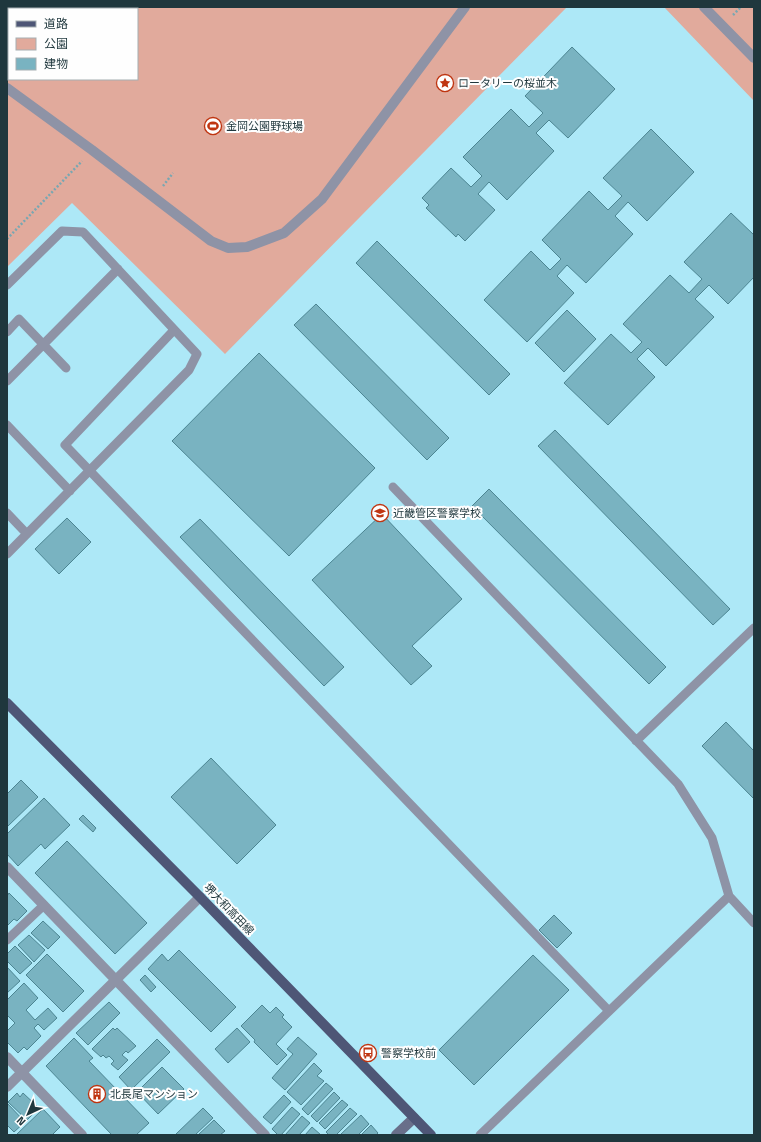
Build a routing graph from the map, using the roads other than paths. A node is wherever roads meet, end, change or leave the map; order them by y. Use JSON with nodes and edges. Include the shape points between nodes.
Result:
{"nodes":[{"id":1,"x":465,"y":7,"type":"edge"},
{"id":2,"x":704,"y":7,"type":"edge"},
{"id":3,"x":754,"y":58,"type":"edge"},
{"id":4,"x":7,"y":88,"type":"edge"},
{"id":5,"x":118,"y":269,"type":"junction"},
{"id":6,"x":7,"y":285,"type":"edge"},
{"id":7,"x":174,"y":330,"type":"junction"},
{"id":8,"x":7,"y":332,"type":"edge"},
{"id":9,"x":44,"y":344,"type":"junction"},
{"id":10,"x":66,"y":368,"type":"dead end"},
{"id":11,"x":7,"y":380,"type":"edge"},
{"id":12,"x":7,"y":425,"type":"edge"},
{"id":13,"x":90,"y":470,"type":"junction"},
{"id":14,"x":393,"y":486,"type":"dead end"},
{"id":15,"x":70,"y":491,"type":"junction"},
{"id":16,"x":7,"y":512,"type":"edge"},
{"id":17,"x":27,"y":534,"type":"junction"},
{"id":18,"x":7,"y":554,"type":"edge"},
{"id":19,"x":754,"y":628,"type":"edge"},
{"id":20,"x":7,"y":703,"type":"edge"},
{"id":21,"x":636,"y":741,"type":"junction"},
{"id":22,"x":7,"y":867,"type":"edge"},
{"id":23,"x":729,"y":896,"type":"junction"},
{"id":24,"x":200,"y":897,"type":"junction"},
{"id":25,"x":44,"y":905,"type":"junction"},
{"id":26,"x":754,"y":923,"type":"edge"},
{"id":27,"x":7,"y":940,"type":"edge"},
{"id":28,"x":116,"y":980,"type":"junction"},
{"id":29,"x":609,"y":1011,"type":"junction"},
{"id":30,"x":7,"y":1057,"type":"edge"},
{"id":31,"x":22,"y":1072,"type":"junction"},
{"id":32,"x":7,"y":1087,"type":"edge"},
{"id":33,"x":414,"y":1118,"type":"junction"},
{"id":34,"x":82,"y":1135,"type":"edge"},
{"id":35,"x":265,"y":1135,"type":"edge"},
{"id":36,"x":396,"y":1135,"type":"edge"},
{"id":37,"x":431,"y":1135,"type":"edge"},
{"id":38,"x":480,"y":1135,"type":"edge"}],
"edges":[{"from":1,"to":4,"type":"street","via":[[322,199],[284,233],[247,247],[228,248],[211,241]]},
{"from":2,"to":3,"type":"street"},
{"from":5,"to":6,"type":"lane","via":[[83,232],[62,231]]},
{"from":5,"to":7,"type":"lane"},
{"from":5,"to":9,"type":"lane"},
{"from":7,"to":13,"type":"lane","via":[[196,354],[189,370]]},
{"from":7,"to":13,"type":"lane","via":[[65,445]]},
{"from":8,"to":9,"type":"lane","via":[[19,319]]},
{"from":9,"to":10,"type":"lane"},
{"from":9,"to":11,"type":"lane"},
{"from":12,"to":15,"type":"lane"},
{"from":13,"to":15,"type":"lane"},
{"from":13,"to":29,"type":"lane"},
{"from":14,"to":21,"type":"lane"},
{"from":15,"to":17,"type":"lane"},
{"from":16,"to":17,"type":"lane"},
{"from":17,"to":18,"type":"lane"},
{"from":19,"to":21,"type":"lane"},
{"from":20,"to":24,"type":"main road","name":"堺大和高田線"},
{"from":21,"to":23,"type":"lane","via":[[678,784],[712,838]]},
{"from":22,"to":25,"type":"street"},
{"from":23,"to":26,"type":"lane"},
{"from":23,"to":29,"type":"lane"},
{"from":24,"to":28,"type":"street"},
{"from":24,"to":33,"type":"main road","name":"堺大和高田線"},
{"from":25,"to":27,"type":"lane"},
{"from":25,"to":28,"type":"street"},
{"from":28,"to":31,"type":"street"},
{"from":28,"to":35,"type":"street"},
{"from":29,"to":38,"type":"lane"},
{"from":30,"to":31,"type":"street"},
{"from":31,"to":32,"type":"street"},
{"from":31,"to":34,"type":"street"},
{"from":33,"to":36,"type":"street"},
{"from":33,"to":37,"type":"main road","name":"堺大和高田線"}]}
